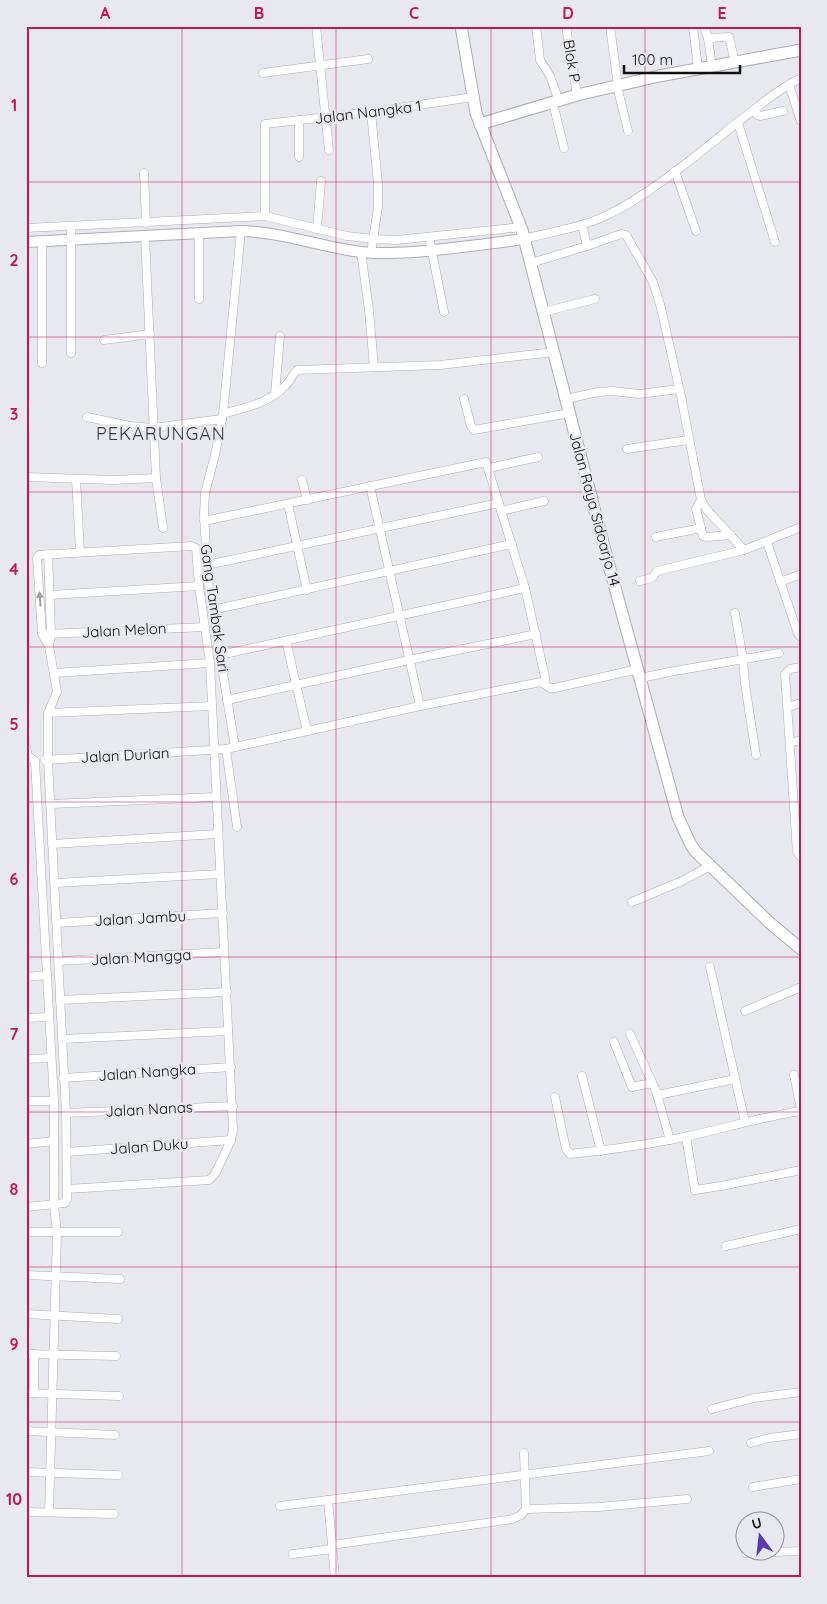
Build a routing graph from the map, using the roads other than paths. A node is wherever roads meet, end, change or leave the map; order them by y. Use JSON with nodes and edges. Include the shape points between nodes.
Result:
{"nodes":[{"id":1,"x":316,"y":26,"type":"edge"},
{"id":2,"x":461,"y":26,"type":"edge"},
{"id":3,"x":536,"y":26,"type":"edge"},
{"id":4,"x":566,"y":26,"type":"edge"},
{"id":5,"x":610,"y":26,"type":"edge"},
{"id":6,"x":692,"y":26,"type":"edge"},
{"id":7,"x":704,"y":26,"type":"edge"},
{"id":8,"x":708,"y":38,"type":"junction"},
{"id":9,"x":801,"y":50,"type":"edge"},
{"id":10,"x":368,"y":59,"type":"dead end"},
{"id":11,"x":735,"y":62,"type":"junction"},
{"id":12,"x":320,"y":65,"type":"junction"},
{"id":13,"x":712,"y":66,"type":"junction"},
{"id":14,"x":698,"y":69,"type":"junction"},
{"id":15,"x":263,"y":73,"type":"dead end"},
{"id":16,"x":801,"y":78,"type":"edge"},
{"id":17,"x":789,"y":84,"type":"junction"},
{"id":18,"x":618,"y":86,"type":"junction"},
{"id":19,"x":577,"y":95,"type":"junction"},
{"id":20,"x":473,"y":97,"type":"junction"},
{"id":21,"x":556,"y":102,"type":"junction"},
{"id":22,"x":754,"y":109,"type":"junction"},
{"id":23,"x":783,"y":111,"type":"dead end"},
{"id":24,"x":371,"y":112,"type":"junction"},
{"id":25,"x":326,"y":118,"type":"junction"},
{"id":26,"x":299,"y":120,"type":"junction"},
{"id":27,"x":801,"y":121,"type":"edge"},
{"id":28,"x":738,"y":123,"type":"junction"},
{"id":29,"x":480,"y":124,"type":"junction"},
{"id":30,"x":628,"y":131,"type":"dead end"},
{"id":31,"x":564,"y":148,"type":"dead end"},
{"id":32,"x":329,"y":150,"type":"dead end"},
{"id":33,"x":299,"y":157,"type":"dead end"},
{"id":34,"x":674,"y":171,"type":"junction"},
{"id":35,"x":144,"y":173,"type":"dead end"},
{"id":36,"x":321,"y":181,"type":"dead end"},
{"id":37,"x":265,"y":216,"type":"junction"},
{"id":38,"x":146,"y":223,"type":"junction"},
{"id":39,"x":582,"y":225,"type":"junction"},
{"id":40,"x":26,"y":228,"type":"edge"},
{"id":41,"x":317,"y":230,"type":"junction"},
{"id":42,"x":94,"y":231,"type":"junction"},
{"id":43,"x":241,"y":231,"type":"junction"},
{"id":44,"x":696,"y":231,"type":"dead end"},
{"id":45,"x":71,"y":232,"type":"junction"},
{"id":46,"x":199,"y":232,"type":"junction"},
{"id":47,"x":522,"y":233,"type":"junction"},
{"id":48,"x":145,"y":236,"type":"junction"},
{"id":49,"x":42,"y":241,"type":"junction"},
{"id":50,"x":26,"y":242,"type":"edge"},
{"id":51,"x":775,"y":242,"type":"dead end"},
{"id":52,"x":430,"y":243,"type":"junction"},
{"id":53,"x":587,"y":246,"type":"junction"},
{"id":54,"x":370,"y":247,"type":"junction"},
{"id":55,"x":531,"y":263,"type":"junction"},
{"id":56,"x":199,"y":299,"type":"dead end"},
{"id":57,"x":595,"y":299,"type":"dead end"},
{"id":58,"x":444,"y":312,"type":"dead end"},
{"id":59,"x":543,"y":312,"type":"junction"},
{"id":60,"x":150,"y":334,"type":"junction"},
{"id":61,"x":280,"y":336,"type":"dead end"},
{"id":62,"x":104,"y":340,"type":"dead end"},
{"id":63,"x":554,"y":352,"type":"junction"},
{"id":64,"x":71,"y":353,"type":"dead end"},
{"id":65,"x":42,"y":363,"type":"dead end"},
{"id":66,"x":374,"y":367,"type":"junction"},
{"id":67,"x":679,"y":389,"type":"junction"},
{"id":68,"x":275,"y":394,"type":"junction"},
{"id":69,"x":464,"y":399,"type":"dead end"},
{"id":70,"x":566,"y":399,"type":"junction"},
{"id":71,"x":570,"y":413,"type":"junction"},
{"id":72,"x":88,"y":417,"type":"dead end"},
{"id":73,"x":222,"y":417,"type":"junction"},
{"id":74,"x":153,"y":428,"type":"junction"},
{"id":75,"x":688,"y":440,"type":"junction"},
{"id":76,"x":627,"y":449,"type":"dead end"},
{"id":77,"x":538,"y":457,"type":"dead end"},
{"id":78,"x":489,"y":468,"type":"junction"},
{"id":79,"x":26,"y":477,"type":"edge"},
{"id":80,"x":156,"y":478,"type":"junction"},
{"id":81,"x":76,"y":479,"type":"junction"},
{"id":82,"x":302,"y":480,"type":"dead end"},
{"id":83,"x":370,"y":486,"type":"junction"},
{"id":84,"x":307,"y":500,"type":"junction"},
{"id":85,"x":701,"y":500,"type":"junction"},
{"id":86,"x":544,"y":501,"type":"dead end"},
{"id":87,"x":499,"y":503,"type":"junction"},
{"id":88,"x":288,"y":504,"type":"junction"},
{"id":89,"x":501,"y":511,"type":"junction"},
{"id":90,"x":204,"y":521,"type":"junction"},
{"id":91,"x":801,"y":527,"type":"edge"},
{"id":92,"x":163,"y":528,"type":"dead end"},
{"id":93,"x":701,"y":528,"type":"junction"},
{"id":94,"x":381,"y":529,"type":"junction"},
{"id":95,"x":731,"y":535,"type":"junction"},
{"id":96,"x":656,"y":537,"type":"dead end"},
{"id":97,"x":767,"y":542,"type":"junction"},
{"id":98,"x":512,"y":544,"type":"junction"},
{"id":99,"x":298,"y":546,"type":"junction"},
{"id":100,"x":744,"y":550,"type":"junction"},
{"id":101,"x":80,"y":552,"type":"junction"},
{"id":102,"x":48,"y":554,"type":"junction"},
{"id":103,"x":207,"y":565,"type":"junction"},
{"id":104,"x":389,"y":571,"type":"junction"},
{"id":105,"x":801,"y":574,"type":"edge"},
{"id":106,"x":640,"y":581,"type":"dead end"},
{"id":107,"x":780,"y":582,"type":"junction"},
{"id":108,"x":199,"y":586,"type":"junction"},
{"id":109,"x":525,"y":588,"type":"junction"},
{"id":110,"x":307,"y":590,"type":"junction"},
{"id":111,"x":50,"y":595,"type":"junction"},
{"id":112,"x":212,"y":610,"type":"junction"},
{"id":113,"x":734,"y":614,"type":"dead end"},
{"id":114,"x":399,"y":615,"type":"junction"},
{"id":115,"x":205,"y":627,"type":"junction"},
{"id":116,"x":47,"y":634,"type":"junction"},
{"id":117,"x":536,"y":634,"type":"junction"},
{"id":118,"x":801,"y":637,"type":"edge"},
{"id":119,"x":286,"y":641,"type":"junction"},
{"id":120,"x":778,"y":653,"type":"dead end"},
{"id":121,"x":220,"y":655,"type":"junction"},
{"id":122,"x":743,"y":659,"type":"junction"},
{"id":123,"x":409,"y":660,"type":"junction"},
{"id":124,"x":210,"y":663,"type":"junction"},
{"id":125,"x":801,"y":667,"type":"edge"},
{"id":126,"x":54,"y":673,"type":"junction"},
{"id":127,"x":640,"y":673,"type":"junction"},
{"id":128,"x":541,"y":682,"type":"junction"},
{"id":129,"x":295,"y":686,"type":"junction"},
{"id":130,"x":227,"y":700,"type":"junction"},
{"id":131,"x":801,"y":703,"type":"edge"},
{"id":132,"x":212,"y":706,"type":"junction"},
{"id":133,"x":420,"y":706,"type":"junction"},
{"id":134,"x":788,"y":707,"type":"junction"},
{"id":135,"x":48,"y":713,"type":"junction"},
{"id":136,"x":307,"y":731,"type":"junction"},
{"id":137,"x":801,"y":740,"type":"edge"},
{"id":138,"x":790,"y":743,"type":"junction"},
{"id":139,"x":26,"y":747,"type":"edge"},
{"id":140,"x":231,"y":748,"type":"junction"},
{"id":141,"x":214,"y":750,"type":"junction"},
{"id":142,"x":756,"y":755,"type":"dead end"},
{"id":143,"x":48,"y":760,"type":"junction"},
{"id":144,"x":36,"y":761,"type":"junction"},
{"id":145,"x":801,"y":778,"type":"edge"},
{"id":146,"x":792,"y":780,"type":"junction"},
{"id":147,"x":216,"y":798,"type":"junction"},
{"id":148,"x":50,"y":804,"type":"junction"},
{"id":149,"x":798,"y":817,"type":"edge"},
{"id":150,"x":237,"y":827,"type":"dead end"},
{"id":151,"x":218,"y":834,"type":"junction"},
{"id":152,"x":52,"y":844,"type":"junction"},
{"id":153,"x":801,"y":856,"type":"edge"},
{"id":154,"x":710,"y":866,"type":"junction"},
{"id":155,"x":220,"y":874,"type":"junction"},
{"id":156,"x":55,"y":883,"type":"junction"},
{"id":157,"x":632,"y":902,"type":"dead end"},
{"id":158,"x":223,"y":913,"type":"junction"},
{"id":159,"x":57,"y":923,"type":"junction"},
{"id":160,"x":800,"y":946,"type":"edge"},
{"id":161,"x":224,"y":952,"type":"junction"},
{"id":162,"x":59,"y":961,"type":"junction"},
{"id":163,"x":710,"y":967,"type":"dead end"},
{"id":164,"x":47,"y":975,"type":"junction"},
{"id":165,"x":26,"y":977,"type":"edge"},
{"id":166,"x":801,"y":987,"type":"edge"},
{"id":167,"x":227,"y":992,"type":"junction"},
{"id":168,"x":60,"y":1000,"type":"junction"},
{"id":169,"x":745,"y":1011,"type":"dead end"},
{"id":170,"x":49,"y":1017,"type":"junction"},
{"id":171,"x":26,"y":1018,"type":"edge"},
{"id":172,"x":228,"y":1031,"type":"junction"},
{"id":173,"x":630,"y":1034,"type":"dead end"},
{"id":174,"x":62,"y":1040,"type":"junction"},
{"id":175,"x":614,"y":1042,"type":"dead end"},
{"id":176,"x":51,"y":1058,"type":"junction"},
{"id":177,"x":26,"y":1059,"type":"edge"},
{"id":178,"x":231,"y":1067,"type":"junction"},
{"id":179,"x":794,"y":1075,"type":"dead end"},
{"id":180,"x":582,"y":1076,"type":"dead end"},
{"id":181,"x":63,"y":1078,"type":"junction"},
{"id":182,"x":735,"y":1079,"type":"junction"},
{"id":183,"x":652,"y":1083,"type":"junction"},
{"id":184,"x":658,"y":1095,"type":"junction"},
{"id":185,"x":555,"y":1097,"type":"dead end"},
{"id":186,"x":54,"y":1100,"type":"junction"},
{"id":187,"x":26,"y":1102,"type":"edge"},
{"id":188,"x":233,"y":1106,"type":"junction"},
{"id":189,"x":801,"y":1110,"type":"edge"},
{"id":190,"x":66,"y":1113,"type":"junction"},
{"id":191,"x":745,"y":1122,"type":"junction"},
{"id":192,"x":686,"y":1137,"type":"junction"},
{"id":193,"x":231,"y":1140,"type":"junction"},
{"id":194,"x":670,"y":1140,"type":"junction"},
{"id":195,"x":54,"y":1141,"type":"junction"},
{"id":196,"x":26,"y":1144,"type":"edge"},
{"id":197,"x":601,"y":1151,"type":"junction"},
{"id":198,"x":67,"y":1152,"type":"junction"},
{"id":199,"x":801,"y":1170,"type":"edge"},
{"id":200,"x":68,"y":1189,"type":"junction"},
{"id":201,"x":54,"y":1205,"type":"junction"},
{"id":202,"x":26,"y":1207,"type":"edge"},
{"id":203,"x":801,"y":1230,"type":"edge"},
{"id":204,"x":26,"y":1232,"type":"edge"},
{"id":205,"x":118,"y":1232,"type":"dead end"},
{"id":206,"x":57,"y":1233,"type":"junction"},
{"id":207,"x":726,"y":1246,"type":"dead end"},
{"id":208,"x":26,"y":1275,"type":"edge"},
{"id":209,"x":57,"y":1276,"type":"junction"},
{"id":210,"x":120,"y":1279,"type":"dead end"},
{"id":211,"x":26,"y":1314,"type":"edge"},
{"id":212,"x":56,"y":1315,"type":"junction"},
{"id":213,"x":118,"y":1318,"type":"dead end"},
{"id":214,"x":30,"y":1354,"type":"edge"},
{"id":215,"x":53,"y":1355,"type":"junction"},
{"id":216,"x":116,"y":1356,"type":"dead end"},
{"id":217,"x":801,"y":1392,"type":"edge"},
{"id":218,"x":30,"y":1393,"type":"edge"},
{"id":219,"x":52,"y":1394,"type":"junction"},
{"id":220,"x":119,"y":1396,"type":"dead end"},
{"id":221,"x":712,"y":1409,"type":"dead end"},
{"id":222,"x":26,"y":1431,"type":"edge"},
{"id":223,"x":51,"y":1431,"type":"junction"},
{"id":224,"x":801,"y":1434,"type":"edge"},
{"id":225,"x":115,"y":1435,"type":"dead end"},
{"id":226,"x":751,"y":1443,"type":"dead end"},
{"id":227,"x":709,"y":1451,"type":"dead end"},
{"id":228,"x":524,"y":1454,"type":"dead end"},
{"id":229,"x":26,"y":1472,"type":"edge"},
{"id":230,"x":50,"y":1473,"type":"junction"},
{"id":231,"x":118,"y":1475,"type":"dead end"},
{"id":232,"x":524,"y":1476,"type":"junction"},
{"id":233,"x":801,"y":1479,"type":"edge"},
{"id":234,"x":752,"y":1487,"type":"dead end"},
{"id":235,"x":687,"y":1499,"type":"dead end"},
{"id":236,"x":328,"y":1500,"type":"junction"},
{"id":237,"x":280,"y":1506,"type":"dead end"},
{"id":238,"x":526,"y":1509,"type":"junction"},
{"id":239,"x":26,"y":1512,"type":"edge"},
{"id":240,"x":49,"y":1512,"type":"junction"},
{"id":241,"x":114,"y":1514,"type":"dead end"},
{"id":242,"x":332,"y":1547,"type":"junction"},
{"id":243,"x":801,"y":1551,"type":"edge"},
{"id":244,"x":784,"y":1552,"type":"edge"},
{"id":245,"x":293,"y":1554,"type":"dead end"},
{"id":246,"x":335,"y":1578,"type":"edge"}],
"edges":[{"from":1,"to":12,"type":"street"},
{"from":2,"to":20,"type":"main road","name":"Jalan Raya Sidoarjo 14"},
{"from":3,"to":21,"type":"street","via":[[540,60],[552,80]]},
{"from":4,"to":19,"type":"street","name":"Blok P"},
{"from":5,"to":18,"type":"street"},
{"from":6,"to":14,"type":"street"},
{"from":7,"to":8,"type":"street"},
{"from":8,"to":11,"type":"street","via":[[729,37]]},
{"from":8,"to":13,"type":"street"},
{"from":9,"to":11,"type":"main road"},
{"from":10,"to":12,"type":"street"},
{"from":11,"to":13,"type":"main road"},
{"from":12,"to":15,"type":"street"},
{"from":12,"to":25,"type":"street"},
{"from":13,"to":14,"type":"main road"},
{"from":14,"to":18,"type":"main road"},
{"from":16,"to":17,"type":"street"},
{"from":17,"to":22,"type":"street"},
{"from":17,"to":27,"type":"street"},
{"from":18,"to":19,"type":"main road"},
{"from":18,"to":30,"type":"street"},
{"from":19,"to":21,"type":"main road"},
{"from":20,"to":24,"type":"street","name":"Jalan Nangka 1"},
{"from":20,"to":29,"type":"main road","name":"Jalan Raya Sidoarjo 14"},
{"from":21,"to":29,"type":"main road"},
{"from":21,"to":31,"type":"street"},
{"from":22,"to":23,"type":"street","via":[[760,116]]},
{"from":22,"to":28,"type":"street"},
{"from":24,"to":25,"type":"street","name":"Jalan Nangka 1"},
{"from":24,"to":54,"type":"street","via":[[378,218]]},
{"from":25,"to":26,"type":"street","name":"Jalan Nangka 1"},
{"from":25,"to":32,"type":"street"},
{"from":26,"to":33,"type":"street"},
{"from":26,"to":37,"type":"street","name":"Jalan Nangka 1","via":[[264,125]]},
{"from":28,"to":34,"type":"street"},
{"from":28,"to":51,"type":"street"},
{"from":29,"to":47,"type":"main road","name":"Jalan Raya Sidoarjo 14"},
{"from":34,"to":39,"type":"street","via":[[618,209]]},
{"from":34,"to":44,"type":"street"},
{"from":35,"to":38,"type":"street"},
{"from":36,"to":41,"type":"street"},
{"from":37,"to":38,"type":"street"},
{"from":37,"to":41,"type":"street"},
{"from":38,"to":42,"type":"street"},
{"from":39,"to":47,"type":"street"},
{"from":39,"to":53,"type":"street"},
{"from":40,"to":45,"type":"street"},
{"from":41,"to":54,"type":"street","via":[[347,236]]},
{"from":42,"to":45,"type":"street"},
{"from":42,"to":48,"type":"street"},
{"from":43,"to":46,"type":"street"},
{"from":43,"to":54,"type":"street","via":[[276,234],[337,248]]},
{"from":43,"to":73,"type":"street","name":"Gang Tambak Sari"},
{"from":45,"to":49,"type":"street"},
{"from":45,"to":64,"type":"street"},
{"from":46,"to":48,"type":"street"},
{"from":46,"to":56,"type":"street"},
{"from":47,"to":52,"type":"street"},
{"from":47,"to":55,"type":"main road","name":"Jalan Raya Sidoarjo 14"},
{"from":48,"to":60,"type":"street"},
{"from":49,"to":50,"type":"street"},
{"from":49,"to":65,"type":"street"},
{"from":52,"to":54,"type":"street"},
{"from":52,"to":58,"type":"street"},
{"from":53,"to":55,"type":"street"},
{"from":53,"to":67,"type":"street","via":[[621,234],[628,236],[656,289]]},
{"from":54,"to":66,"type":"street","via":[[369,310]]},
{"from":55,"to":59,"type":"main road","name":"Jalan Raya Sidoarjo 14"},
{"from":57,"to":59,"type":"street"},
{"from":59,"to":63,"type":"main road","name":"Jalan Raya Sidoarjo 14"},
{"from":60,"to":62,"type":"street"},
{"from":60,"to":74,"type":"street"},
{"from":61,"to":68,"type":"street"},
{"from":63,"to":66,"type":"street","via":[[440,365]]},
{"from":63,"to":70,"type":"main road","name":"Jalan Raya Sidoarjo 14"},
{"from":66,"to":68,"type":"street","via":[[296,370],[285,387]]},
{"from":67,"to":70,"type":"street","via":[[639,394],[598,392]]},
{"from":67,"to":75,"type":"street"},
{"from":68,"to":73,"type":"street","via":[[262,403]]},
{"from":69,"to":71,"type":"street","via":[[470,426],[474,430]]},
{"from":70,"to":71,"type":"main road","name":"Jalan Raya Sidoarjo 14"},
{"from":71,"to":127,"type":"main road","name":"Jalan Raya Sidoarjo 14"},
{"from":72,"to":74,"type":"street"},
{"from":73,"to":74,"type":"street"},
{"from":73,"to":90,"type":"street","name":"Gang Tambak Sari","via":[[206,494]]},
{"from":74,"to":80,"type":"street"},
{"from":75,"to":76,"type":"street"},
{"from":75,"to":85,"type":"street"},
{"from":77,"to":78,"type":"street"},
{"from":78,"to":83,"type":"street","via":[[484,462]]},
{"from":78,"to":87,"type":"street"},
{"from":79,"to":81,"type":"street"},
{"from":80,"to":81,"type":"street"},
{"from":80,"to":92,"type":"street"},
{"from":81,"to":101,"type":"street"},
{"from":82,"to":84,"type":"street"},
{"from":83,"to":84,"type":"street"},
{"from":83,"to":94,"type":"street"},
{"from":84,"to":88,"type":"street"},
{"from":85,"to":93,"type":"street","via":[[696,509]]},
{"from":85,"to":95,"type":"street"},
{"from":86,"to":89,"type":"street"},
{"from":87,"to":89,"type":"street"},
{"from":87,"to":94,"type":"street"},
{"from":88,"to":90,"type":"street"},
{"from":88,"to":99,"type":"street"},
{"from":89,"to":98,"type":"street"},
{"from":90,"to":103,"type":"street","name":"Gang Tambak Sari"},
{"from":91,"to":97,"type":"street"},
{"from":93,"to":95,"type":"street","via":[[704,537]]},
{"from":93,"to":96,"type":"street"},
{"from":94,"to":99,"type":"street"},
{"from":94,"to":104,"type":"street"},
{"from":95,"to":100,"type":"street"},
{"from":97,"to":100,"type":"street"},
{"from":97,"to":107,"type":"street"},
{"from":98,"to":104,"type":"street"},
{"from":98,"to":109,"type":"street"},
{"from":99,"to":103,"type":"street"},
{"from":99,"to":110,"type":"street"},
{"from":100,"to":106,"type":"street","via":[[657,571],[651,579]]},
{"from":101,"to":102,"type":"street"},
{"from":101,"to":108,"type":"street","via":[[195,547]]},
{"from":102,"to":111,"type":"street"},
{"from":116,"to":102,"type":"street","one_way":true,"via":[[37,558]]},
{"from":103,"to":112,"type":"street","name":"Gang Tambak Sari"},
{"from":104,"to":110,"type":"street"},
{"from":104,"to":114,"type":"street"},
{"from":105,"to":107,"type":"street"},
{"from":107,"to":118,"type":"street"},
{"from":108,"to":111,"type":"street"},
{"from":108,"to":115,"type":"street"},
{"from":109,"to":114,"type":"street"},
{"from":109,"to":117,"type":"street"},
{"from":110,"to":112,"type":"street"},
{"from":111,"to":116,"type":"street"},
{"from":112,"to":121,"type":"street","name":"Gang Tambak Sari"},
{"from":113,"to":122,"type":"street"},
{"from":114,"to":119,"type":"street"},
{"from":114,"to":123,"type":"street"},
{"from":115,"to":116,"type":"street","name":"Jalan Melon"},
{"from":115,"to":124,"type":"street"},
{"from":116,"to":126,"type":"street"},
{"from":117,"to":123,"type":"street"},
{"from":117,"to":128,"type":"street","via":[[545,677]]},
{"from":119,"to":121,"type":"street"},
{"from":119,"to":129,"type":"street"},
{"from":120,"to":122,"type":"street"},
{"from":121,"to":130,"type":"street","name":"Gang Tambak Sari"},
{"from":122,"to":127,"type":"street"},
{"from":122,"to":142,"type":"street"},
{"from":123,"to":129,"type":"street"},
{"from":123,"to":133,"type":"street"},
{"from":124,"to":126,"type":"street"},
{"from":124,"to":132,"type":"street"},
{"from":125,"to":134,"type":"street","via":[[785,672]]},
{"from":126,"to":135,"type":"street","via":[[57,692]]},
{"from":127,"to":128,"type":"street","via":[[555,688]]},
{"from":127,"to":154,"type":"main road","name":"Jalan Raya Sidoarjo 14","via":[[678,817],[690,843]]},
{"from":128,"to":133,"type":"street","name":"Jalan Durian"},
{"from":129,"to":130,"type":"street"},
{"from":129,"to":136,"type":"street"},
{"from":130,"to":140,"type":"street","name":"Gang Tambak Sari"},
{"from":131,"to":134,"type":"street"},
{"from":132,"to":135,"type":"street"},
{"from":132,"to":141,"type":"street"},
{"from":133,"to":136,"type":"street","name":"Jalan Durian"},
{"from":134,"to":138,"type":"street"},
{"from":135,"to":143,"type":"street"},
{"from":136,"to":140,"type":"street","name":"Jalan Durian"},
{"from":137,"to":138,"type":"street"},
{"from":138,"to":146,"type":"street"},
{"from":139,"to":144,"type":"street","via":[[28,756]]},
{"from":140,"to":141,"type":"street","name":"Jalan Durian"},
{"from":140,"to":150,"type":"street","name":"Gang Tambak Sari"},
{"from":141,"to":143,"type":"street","name":"Jalan Durian"},
{"from":141,"to":147,"type":"street"},
{"from":143,"to":144,"type":"street","name":"Jalan Durian"},
{"from":143,"to":148,"type":"street"},
{"from":144,"to":164,"type":"street"},
{"from":145,"to":146,"type":"street"},
{"from":146,"to":149,"type":"street"},
{"from":147,"to":148,"type":"street"},
{"from":147,"to":151,"type":"street"},
{"from":148,"to":152,"type":"street"},
{"from":149,"to":153,"type":"street","via":[[797,852]]},
{"from":151,"to":152,"type":"street"},
{"from":151,"to":155,"type":"street"},
{"from":152,"to":156,"type":"street"},
{"from":154,"to":157,"type":"street"},
{"from":154,"to":160,"type":"main road","name":"Jalan Raya Sidoarjo 14"},
{"from":155,"to":156,"type":"street"},
{"from":155,"to":158,"type":"street"},
{"from":156,"to":159,"type":"street"},
{"from":158,"to":159,"type":"street","name":"Jalan Jambu"},
{"from":158,"to":161,"type":"street"},
{"from":159,"to":162,"type":"street"},
{"from":161,"to":162,"type":"street","name":"Jalan Mangga"},
{"from":161,"to":167,"type":"street"},
{"from":162,"to":168,"type":"street"},
{"from":163,"to":182,"type":"street"},
{"from":164,"to":165,"type":"street"},
{"from":164,"to":170,"type":"street"},
{"from":166,"to":169,"type":"street"},
{"from":167,"to":168,"type":"street"},
{"from":167,"to":172,"type":"street"},
{"from":168,"to":174,"type":"street"},
{"from":170,"to":171,"type":"street"},
{"from":170,"to":176,"type":"street"},
{"from":172,"to":174,"type":"street"},
{"from":172,"to":178,"type":"street"},
{"from":173,"to":183,"type":"street"},
{"from":174,"to":181,"type":"street"},
{"from":175,"to":183,"type":"street","via":[[632,1087]]},
{"from":176,"to":177,"type":"street"},
{"from":176,"to":186,"type":"street"},
{"from":178,"to":181,"type":"street","name":"Jalan Nangka"},
{"from":178,"to":188,"type":"street"},
{"from":179,"to":189,"type":"street"},
{"from":180,"to":197,"type":"street"},
{"from":181,"to":190,"type":"street"},
{"from":182,"to":184,"type":"street"},
{"from":182,"to":191,"type":"street"},
{"from":183,"to":184,"type":"street"},
{"from":184,"to":194,"type":"street"},
{"from":185,"to":197,"type":"street","via":[[568,1153]]},
{"from":186,"to":187,"type":"street"},
{"from":186,"to":195,"type":"street"},
{"from":188,"to":190,"type":"street","name":"Jalan Nanas"},
{"from":188,"to":193,"type":"street"},
{"from":189,"to":191,"type":"street"},
{"from":190,"to":198,"type":"street"},
{"from":191,"to":192,"type":"street"},
{"from":192,"to":194,"type":"street"},
{"from":192,"to":199,"type":"street","via":[[694,1190]]},
{"from":193,"to":198,"type":"street","name":"Jalan Duku"},
{"from":193,"to":200,"type":"street","via":[[209,1180]]},
{"from":194,"to":197,"type":"street"},
{"from":195,"to":196,"type":"street"},
{"from":195,"to":201,"type":"street"},
{"from":198,"to":200,"type":"street"},
{"from":200,"to":201,"type":"street","via":[[67,1202]]},
{"from":201,"to":202,"type":"street"},
{"from":201,"to":206,"type":"street"},
{"from":203,"to":207,"type":"street"},
{"from":204,"to":206,"type":"street"},
{"from":205,"to":206,"type":"street"},
{"from":206,"to":209,"type":"street"},
{"from":208,"to":209,"type":"street"},
{"from":209,"to":210,"type":"street"},
{"from":209,"to":212,"type":"street"},
{"from":211,"to":212,"type":"street"},
{"from":212,"to":213,"type":"street"},
{"from":212,"to":215,"type":"street"},
{"from":214,"to":215,"type":"street"},
{"from":214,"to":218,"type":"street"},
{"from":215,"to":216,"type":"street"},
{"from":215,"to":219,"type":"street"},
{"from":217,"to":221,"type":"street","via":[[754,1398]]},
{"from":218,"to":219,"type":"street"},
{"from":219,"to":220,"type":"street"},
{"from":219,"to":223,"type":"street"},
{"from":222,"to":223,"type":"street"},
{"from":223,"to":225,"type":"street"},
{"from":223,"to":230,"type":"street"},
{"from":224,"to":226,"type":"street"},
{"from":227,"to":232,"type":"street"},
{"from":228,"to":232,"type":"street"},
{"from":229,"to":230,"type":"street"},
{"from":230,"to":231,"type":"street"},
{"from":230,"to":240,"type":"street"},
{"from":232,"to":236,"type":"street"},
{"from":232,"to":238,"type":"street"},
{"from":233,"to":234,"type":"street"},
{"from":235,"to":238,"type":"street","via":[[600,1507]]},
{"from":236,"to":237,"type":"street"},
{"from":236,"to":242,"type":"street"},
{"from":238,"to":242,"type":"street","via":[[513,1519]]},
{"from":239,"to":240,"type":"street"},
{"from":240,"to":241,"type":"street"},
{"from":242,"to":245,"type":"street"},
{"from":242,"to":246,"type":"street"},
{"from":243,"to":244,"type":"street"}]}
